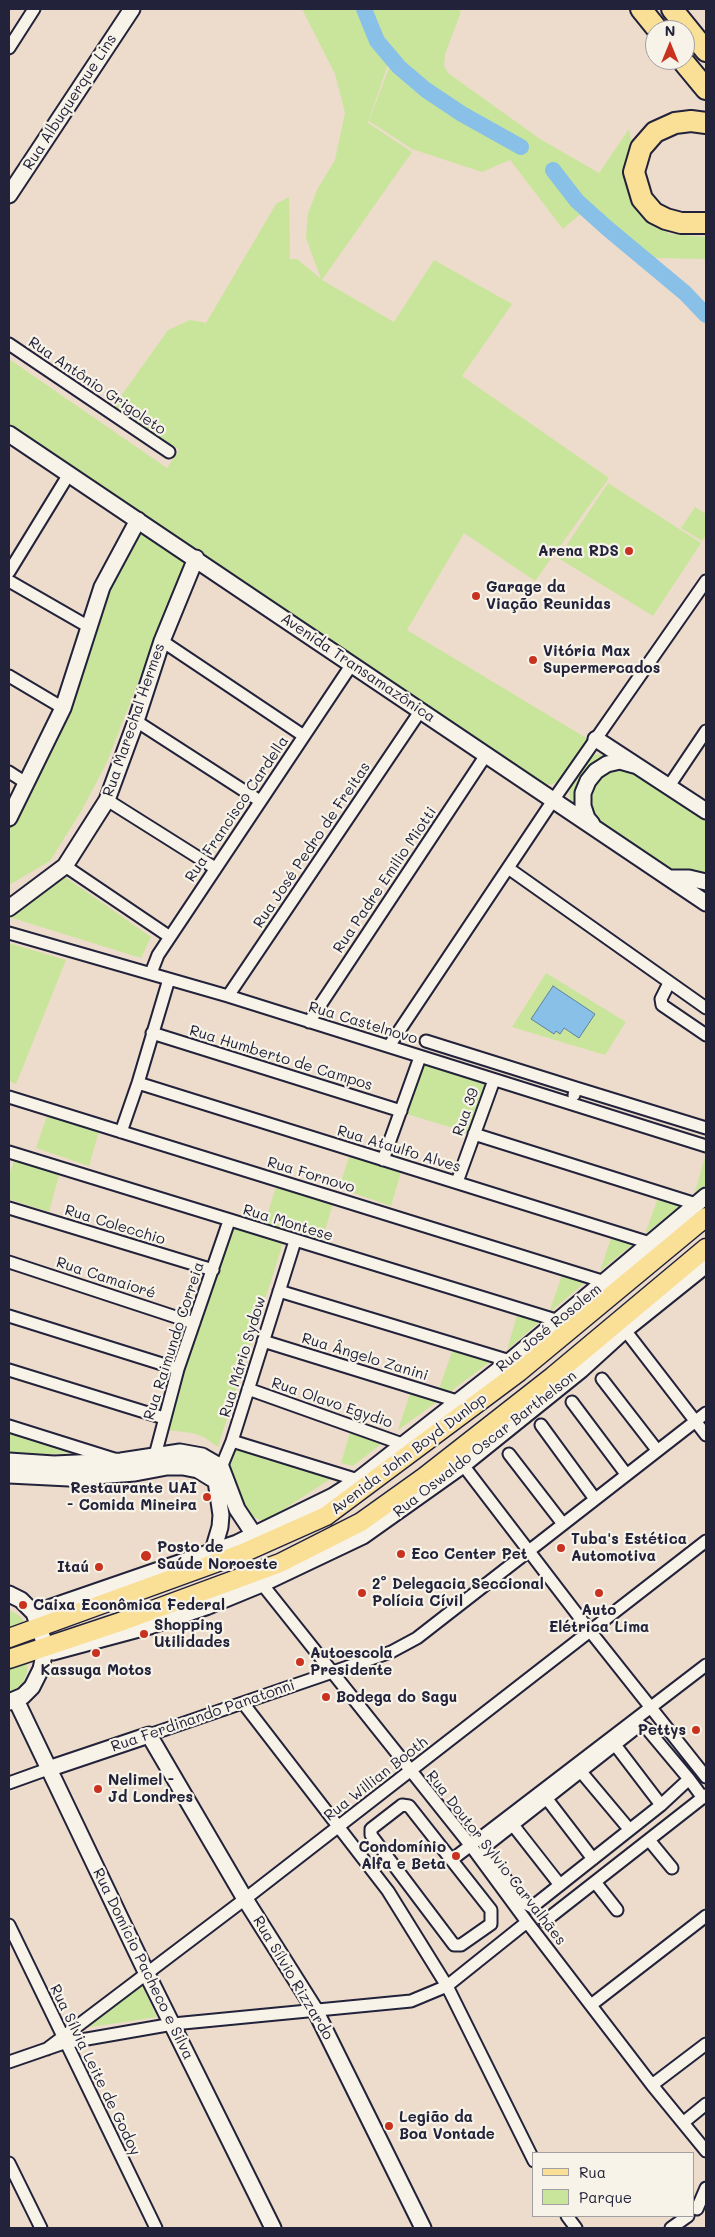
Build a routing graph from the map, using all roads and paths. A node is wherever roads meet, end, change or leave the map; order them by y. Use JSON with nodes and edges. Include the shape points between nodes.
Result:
{"nodes":[{"id":1,"x":34,"y":9,"type":"edge"},
{"id":2,"x":132,"y":9,"type":"edge"},
{"id":3,"x":641,"y":9,"type":"edge"},
{"id":4,"x":672,"y":9,"type":"edge"},
{"id":5,"x":689,"y":9,"type":"edge"},
{"id":6,"x":650,"y":20,"type":"edge"},
{"id":7,"x":706,"y":30,"type":"edge"},
{"id":8,"x":9,"y":48,"type":"edge"},
{"id":9,"x":706,"y":51,"type":"edge"},
{"id":10,"x":690,"y":70,"type":"edge"},
{"id":11,"x":706,"y":89,"type":"edge"},
{"id":12,"x":706,"y":123,"type":"edge"},
{"id":13,"x":9,"y":195,"type":"edge"},
{"id":14,"x":706,"y":223,"type":"edge"},
{"id":15,"x":9,"y":344,"type":"edge"},
{"id":16,"x":9,"y":434,"type":"edge"},
{"id":17,"x":169,"y":452,"type":"dead end"},
{"id":18,"x":70,"y":474,"type":"junction"},
{"id":19,"x":138,"y":520,"type":"junction"},
{"id":20,"x":196,"y":558,"type":"junction"},
{"id":21,"x":9,"y":572,"type":"edge"},
{"id":22,"x":9,"y":581,"type":"edge"},
{"id":23,"x":706,"y":581,"type":"edge"},
{"id":24,"x":89,"y":627,"type":"junction"},
{"id":25,"x":162,"y":641,"type":"junction"},
{"id":26,"x":352,"y":664,"type":"junction"},
{"id":27,"x":9,"y":676,"type":"edge"},
{"id":28,"x":63,"y":708,"type":"junction"},
{"id":29,"x":421,"y":710,"type":"junction"},
{"id":30,"x":136,"y":721,"type":"junction"},
{"id":31,"x":706,"y":731,"type":"edge"},
{"id":32,"x":304,"y":736,"type":"junction"},
{"id":33,"x":596,"y":739,"type":"junction"},
{"id":34,"x":486,"y":755,"type":"junction"},
{"id":35,"x":644,"y":770,"type":"junction"},
{"id":36,"x":9,"y":772,"type":"edge"},
{"id":37,"x":26,"y":783,"type":"junction"},
{"id":38,"x":669,"y":786,"type":"junction"},
{"id":39,"x":554,"y":799,"type":"junction"},
{"id":40,"x":107,"y":800,"type":"junction"},
{"id":41,"x":260,"y":801,"type":"junction"},
{"id":42,"x":706,"y":810,"type":"edge"},
{"id":43,"x":9,"y":818,"type":"edge"},
{"id":44,"x":596,"y":828,"type":"junction"},
{"id":45,"x":65,"y":866,"type":"junction"},
{"id":46,"x":215,"y":868,"type":"junction"},
{"id":47,"x":508,"y":868,"type":"junction"},
{"id":48,"x":670,"y":878,"type":"junction"},
{"id":49,"x":706,"y":882,"type":"edge"},
{"id":50,"x":706,"y":903,"type":"edge"},
{"id":51,"x":11,"y":905,"type":"edge"},
{"id":52,"x":9,"y":933,"type":"edge"},
{"id":53,"x":170,"y":937,"type":"junction"},
{"id":54,"x":151,"y":973,"type":"junction"},
{"id":55,"x":169,"y":979,"type":"junction"},
{"id":56,"x":669,"y":983,"type":"junction"},
{"id":57,"x":228,"y":996,"type":"junction"},
{"id":58,"x":706,"y":1008,"type":"edge"},
{"id":59,"x":309,"y":1022,"type":"junction"},
{"id":60,"x":152,"y":1033,"type":"junction"},
{"id":61,"x":706,"y":1035,"type":"edge"},
{"id":62,"x":426,"y":1041,"type":"dead end"},
{"id":63,"x":389,"y":1046,"type":"junction"},
{"id":64,"x":420,"y":1057,"type":"junction"},
{"id":65,"x":494,"y":1080,"type":"junction"},
{"id":66,"x":138,"y":1083,"type":"junction"},
{"id":67,"x":576,"y":1088,"type":"junction"},
{"id":68,"x":9,"y":1097,"type":"edge"},
{"id":69,"x":572,"y":1104,"type":"junction"},
{"id":70,"x":401,"y":1110,"type":"junction"},
{"id":71,"x":706,"y":1128,"type":"edge"},
{"id":72,"x":121,"y":1132,"type":"junction"},
{"id":73,"x":474,"y":1134,"type":"junction"},
{"id":74,"x":706,"y":1146,"type":"edge"},
{"id":75,"x":9,"y":1152,"type":"edge"},
{"id":76,"x":383,"y":1160,"type":"junction"},
{"id":77,"x":457,"y":1182,"type":"junction"},
{"id":78,"x":703,"y":1206,"type":"edge"},
{"id":79,"x":9,"y":1208,"type":"edge"},
{"id":80,"x":230,"y":1221,"type":"junction"},
{"id":81,"x":295,"y":1242,"type":"junction"},
{"id":82,"x":650,"y":1243,"type":"junction"},
{"id":83,"x":706,"y":1248,"type":"edge"},
{"id":84,"x":706,"y":1261,"type":"edge"},
{"id":85,"x":9,"y":1262,"type":"edge"},
{"id":86,"x":706,"y":1265,"type":"edge"},
{"id":87,"x":213,"y":1270,"type":"junction"},
{"id":88,"x":605,"y":1282,"type":"junction"},
{"id":89,"x":279,"y":1291,"type":"junction"},
{"id":90,"x":644,"y":1298,"type":"junction"},
{"id":91,"x":9,"y":1316,"type":"edge"},
{"id":92,"x":559,"y":1320,"type":"junction"},
{"id":93,"x":194,"y":1322,"type":"junction"},
{"id":94,"x":625,"y":1330,"type":"junction"},
{"id":95,"x":263,"y":1341,"type":"junction"},
{"id":96,"x":510,"y":1361,"type":"junction"},
{"id":97,"x":178,"y":1369,"type":"junction"},
{"id":98,"x":9,"y":1370,"type":"edge"},
{"id":99,"x":602,"y":1379,"type":"dead end"},
{"id":100,"x":248,"y":1389,"type":"junction"},
{"id":101,"x":458,"y":1401,"type":"junction"},
{"id":102,"x":572,"y":1402,"type":"dead end"},
{"id":103,"x":706,"y":1413,"type":"edge"},
{"id":104,"x":164,"y":1418,"type":"junction"},
{"id":105,"x":695,"y":1421,"type":"junction"},
{"id":106,"x":541,"y":1425,"type":"dead end"},
{"id":107,"x":9,"y":1426,"type":"edge"},
{"id":108,"x":706,"y":1435,"type":"edge"},
{"id":109,"x":232,"y":1441,"type":"junction"},
{"id":110,"x":405,"y":1444,"type":"junction"},
{"id":111,"x":657,"y":1450,"type":"junction"},
{"id":112,"x":508,"y":1454,"type":"dead end"},
{"id":113,"x":9,"y":1461,"type":"edge"},
{"id":114,"x":121,"y":1461,"type":"junction"},
{"id":115,"x":153,"y":1463,"type":"junction"},
{"id":116,"x":463,"y":1465,"type":"junction"},
{"id":117,"x":218,"y":1474,"type":"junction"},
{"id":118,"x":626,"y":1474,"type":"junction"},
{"id":119,"x":9,"y":1475,"type":"edge"},
{"id":120,"x":358,"y":1480,"type":"junction"},
{"id":121,"x":594,"y":1499,"type":"junction"},
{"id":122,"x":563,"y":1524,"type":"junction"},
{"id":123,"x":255,"y":1536,"type":"junction"},
{"id":124,"x":706,"y":1542,"type":"edge"},
{"id":125,"x":530,"y":1550,"type":"junction"},
{"id":126,"x":212,"y":1554,"type":"junction"},
{"id":127,"x":262,"y":1584,"type":"junction"},
{"id":128,"x":9,"y":1594,"type":"edge"},
{"id":129,"x":37,"y":1620,"type":"junction"},
{"id":130,"x":590,"y":1631,"type":"junction"},
{"id":131,"x":9,"y":1638,"type":"edge"},
{"id":132,"x":44,"y":1650,"type":"junction"},
{"id":133,"x":9,"y":1659,"type":"edge"},
{"id":134,"x":706,"y":1664,"type":"edge"},
{"id":135,"x":331,"y":1672,"type":"junction"},
{"id":136,"x":12,"y":1701,"type":"edge"},
{"id":137,"x":243,"y":1703,"type":"junction"},
{"id":138,"x":651,"y":1708,"type":"junction"},
{"id":139,"x":149,"y":1735,"type":"junction"},
{"id":140,"x":616,"y":1746,"type":"junction"},
{"id":141,"x":48,"y":1769,"type":"junction"},
{"id":142,"x":578,"y":1769,"type":"junction"},
{"id":143,"x":410,"y":1771,"type":"junction"},
{"id":144,"x":706,"y":1777,"type":"edge"},
{"id":145,"x":689,"y":1780,"type":"junction"},
{"id":146,"x":9,"y":1783,"type":"edge"},
{"id":147,"x":705,"y":1796,"type":"edge"},
{"id":148,"x":547,"y":1799,"type":"junction"},
{"id":149,"x":661,"y":1805,"type":"junction"},
{"id":150,"x":513,"y":1825,"type":"junction"},
{"id":151,"x":339,"y":1826,"type":"junction"},
{"id":152,"x":629,"y":1829,"type":"junction"},
{"id":153,"x":649,"y":1840,"type":"junction"},
{"id":154,"x":471,"y":1846,"type":"junction"},
{"id":155,"x":454,"y":1858,"type":"junction"},
{"id":156,"x":593,"y":1859,"type":"junction"},
{"id":157,"x":672,"y":1868,"type":"dead end"},
{"id":158,"x":595,"y":1882,"type":"junction"},
{"id":159,"x":560,"y":1885,"type":"junction"},
{"id":160,"x":245,"y":1899,"type":"junction"},
{"id":161,"x":617,"y":1910,"type":"dead end"},
{"id":162,"x":706,"y":1916,"type":"edge"},
{"id":163,"x":545,"y":1921,"type":"dead end"},
{"id":164,"x":527,"y":1922,"type":"junction"},
{"id":165,"x":9,"y":1925,"type":"edge"},
{"id":166,"x":147,"y":1974,"type":"junction"},
{"id":167,"x":447,"y":1986,"type":"junction"},
{"id":168,"x":591,"y":2004,"type":"junction"},
{"id":169,"x":315,"y":2010,"type":"junction"},
{"id":170,"x":173,"y":2024,"type":"junction"},
{"id":171,"x":63,"y":2039,"type":"junction"},
{"id":172,"x":706,"y":2044,"type":"edge"},
{"id":173,"x":9,"y":2062,"type":"edge"},
{"id":174,"x":652,"y":2085,"type":"junction"},
{"id":175,"x":706,"y":2104,"type":"edge"},
{"id":176,"x":684,"y":2122,"type":"junction"},
{"id":177,"x":706,"y":2151,"type":"edge"},
{"id":178,"x":532,"y":2157,"type":"edge"},
{"id":179,"x":9,"y":2163,"type":"edge"},
{"id":180,"x":706,"y":2188,"type":"edge"},
{"id":181,"x":696,"y":2211,"type":"edge"},
{"id":182,"x":568,"y":2217,"type":"edge"},
{"id":183,"x":687,"y":2217,"type":"edge"},
{"id":184,"x":41,"y":2228,"type":"edge"},
{"id":185,"x":156,"y":2228,"type":"edge"},
{"id":186,"x":273,"y":2228,"type":"edge"},
{"id":187,"x":423,"y":2228,"type":"edge"},
{"id":188,"x":576,"y":2228,"type":"edge"},
{"id":189,"x":671,"y":2228,"type":"edge"}],
"edges":[{"from":1,"to":8,"type":"street"},
{"from":2,"to":13,"type":"street","name":"Rua Albuquerque Lins"},
{"from":3,"to":6,"type":"highway"},
{"from":4,"to":9,"type":"highway"},
{"from":5,"to":7,"type":"highway"},
{"from":10,"to":11,"type":"highway"},
{"from":12,"to":14,"type":"highway","via":[[675,123],[655,132],[646,140],[634,172],[642,200],[654,212],[681,223]]},
{"from":15,"to":17,"type":"street","name":"Rua Antônio Grigoleto"},
{"from":16,"to":18,"type":"street","name":"Avenida Transamazônica"},
{"from":18,"to":19,"type":"street","name":"Avenida Transamazônica"},
{"from":18,"to":21,"type":"street"},
{"from":19,"to":20,"type":"street","name":"Avenida Transamazônica"},
{"from":19,"to":24,"type":"street","via":[[102,587]]},
{"from":20,"to":25,"type":"street","name":"Rua Marechal Hermes"},
{"from":20,"to":26,"type":"street","name":"Avenida Transamazônica"},
{"from":22,"to":24,"type":"street"},
{"from":23,"to":33,"type":"street"},
{"from":24,"to":28,"type":"street"},
{"from":25,"to":30,"type":"street","name":"Rua Marechal Hermes"},
{"from":25,"to":32,"type":"street"},
{"from":26,"to":29,"type":"street","name":"Avenida Transamazônica"},
{"from":26,"to":32,"type":"street","name":"Rua Francisco Cardella"},
{"from":27,"to":28,"type":"street"},
{"from":28,"to":37,"type":"street"},
{"from":29,"to":34,"type":"street","name":"Avenida Transamazônica"},
{"from":29,"to":57,"type":"street","name":"Rua José Pedro de Freitas"},
{"from":30,"to":40,"type":"street","name":"Rua Marechal Hermes"},
{"from":30,"to":41,"type":"street"},
{"from":31,"to":38,"type":"street"},
{"from":32,"to":41,"type":"street","name":"Rua Francisco Cardella"},
{"from":33,"to":35,"type":"street"},
{"from":33,"to":39,"type":"street"},
{"from":34,"to":39,"type":"street","name":"Avenida Transamazônica"},
{"from":34,"to":59,"type":"street","name":"Rua Padre Emilio Miotti"},
{"from":35,"to":38,"type":"street"},
{"from":35,"to":44,"type":"street","via":[[620,762],[607,764],[592,776],[584,793],[583,806],[587,818]]},
{"from":36,"to":37,"type":"street"},
{"from":37,"to":43,"type":"street"},
{"from":38,"to":42,"type":"street"},
{"from":39,"to":44,"type":"street","name":"Avenida Transamazônica"},
{"from":39,"to":47,"type":"street"},
{"from":40,"to":45,"type":"street","name":"Rua Marechal Hermes"},
{"from":40,"to":46,"type":"street"},
{"from":41,"to":46,"type":"street","name":"Rua Francisco Cardella"},
{"from":44,"to":48,"type":"street","name":"Avenida Transamazônica"},
{"from":45,"to":51,"type":"street","name":"Rua Marechal Hermes"},
{"from":45,"to":53,"type":"street"},
{"from":46,"to":53,"type":"street","name":"Rua Francisco Cardella"},
{"from":47,"to":56,"type":"street"},
{"from":47,"to":63,"type":"street"},
{"from":48,"to":49,"type":"street"},
{"from":48,"to":50,"type":"street","name":"Avenida Transamazônica"},
{"from":52,"to":54,"type":"street","name":"Rua Castelnovo"},
{"from":53,"to":54,"type":"street","name":"Rua Francisco Cardella"},
{"from":54,"to":55,"type":"street","name":"Rua Castelnovo"},
{"from":55,"to":57,"type":"street","name":"Rua Castelnovo"},
{"from":55,"to":60,"type":"street"},
{"from":56,"to":58,"type":"street"},
{"from":56,"to":61,"type":"street","via":[[661,998],[662,1005]]},
{"from":57,"to":59,"type":"street","name":"Rua Castelnovo"},
{"from":59,"to":63,"type":"street","name":"Rua Castelnovo"},
{"from":60,"to":66,"type":"street"},
{"from":60,"to":70,"type":"street","name":"Rua Humberto de Campos"},
{"from":62,"to":67,"type":"street"},
{"from":63,"to":64,"type":"street","name":"Rua Castelnovo"},
{"from":64,"to":65,"type":"street","name":"Rua Castelnovo"},
{"from":64,"to":70,"type":"street"},
{"from":65,"to":69,"type":"street","name":"Rua Castelnovo"},
{"from":65,"to":73,"type":"street","name":"Rua 39"},
{"from":66,"to":72,"type":"street"},
{"from":66,"to":76,"type":"street","name":"Rua Ataulfo Alves"},
{"from":67,"to":69,"type":"street"},
{"from":67,"to":71,"type":"street"},
{"from":68,"to":72,"type":"street","name":"Rua Fornovo"},
{"from":69,"to":74,"type":"street","name":"Rua Castelnovo"},
{"from":70,"to":76,"type":"street"},
{"from":72,"to":88,"type":"street","name":"Rua Fornovo"},
{"from":73,"to":77,"type":"street","name":"Rua 39"},
{"from":73,"to":78,"type":"street"},
{"from":75,"to":80,"type":"street","name":"Rua Montese"},
{"from":76,"to":77,"type":"street","name":"Rua Ataulfo Alves"},
{"from":77,"to":82,"type":"street","name":"Rua Ataulfo Alves"},
{"from":78,"to":82,"type":"street","name":"Rua José Rosolem"},
{"from":78,"to":129,"type":"main road","name":"Avenida John Boyd Dunlop","via":[[519,1372],[326,1516],[243,1553]]},
{"from":79,"to":87,"type":"street","name":"Rua Colecchio"},
{"from":80,"to":81,"type":"street","name":"Rua Montese"},
{"from":80,"to":87,"type":"street","name":"Rua Raimundo Correia"},
{"from":81,"to":89,"type":"street","name":"Rua Mário Sydow"},
{"from":81,"to":92,"type":"street","name":"Rua Montese"},
{"from":82,"to":88,"type":"street","name":"Rua José Rosolem"},
{"from":83,"to":90,"type":"main road","name":"Avenida John Boyd Dunlop"},
{"from":84,"to":90,"type":"main road"},
{"from":85,"to":93,"type":"street","name":"Rua Camaioré"},
{"from":86,"to":94,"type":"street","name":"Rua Oswaldo Oscar Barthelson"},
{"from":87,"to":93,"type":"street","name":"Rua Raimundo Correia"},
{"from":88,"to":92,"type":"street","name":"Rua José Rosolem"},
{"from":89,"to":95,"type":"street","name":"Rua Mário Sydow"},
{"from":89,"to":96,"type":"street"},
{"from":90,"to":132,"type":"main road","name":"Avenida John Boyd Dunlop","via":[[545,1382],[361,1522],[280,1563]]},
{"from":91,"to":97,"type":"street"},
{"from":92,"to":96,"type":"street","name":"Rua José Rosolem"},
{"from":93,"to":97,"type":"street","name":"Rua Raimundo Correia"},
{"from":94,"to":105,"type":"street"},
{"from":94,"to":116,"type":"street","name":"Rua Oswaldo Oscar Barthelson","via":[[581,1370]]},
{"from":95,"to":100,"type":"street","name":"Rua Mário Sydow"},
{"from":95,"to":101,"type":"street","name":"Rua Ângelo Zanini"},
{"from":96,"to":101,"type":"street","name":"Rua José Rosolem"},
{"from":97,"to":104,"type":"street","name":"Rua Raimundo Correia"},
{"from":98,"to":104,"type":"street"},
{"from":99,"to":111,"type":"street"},
{"from":100,"to":109,"type":"street","name":"Rua Mário Sydow"},
{"from":100,"to":110,"type":"street","name":"Rua Olavo Egydio"},
{"from":101,"to":110,"type":"street","name":"Rua José Rosolem"},
{"from":102,"to":118,"type":"street"},
{"from":103,"to":105,"type":"street","name":"Rua Ferdinando Panatonni"},
{"from":104,"to":115,"type":"street","name":"Rua Raimundo Correia"},
{"from":105,"to":108,"type":"street"},
{"from":105,"to":111,"type":"street","name":"Rua Ferdinando Panatonni"},
{"from":106,"to":121,"type":"street"},
{"from":107,"to":114,"type":"street"},
{"from":109,"to":117,"type":"street","name":"Rua Mário Sydow"},
{"from":109,"to":120,"type":"street"},
{"from":110,"to":120,"type":"street","name":"Rua José Rosolem"},
{"from":111,"to":118,"type":"street","name":"Rua Ferdinando Panatonni"},
{"from":112,"to":122,"type":"street"},
{"from":113,"to":114,"type":"street","via":[[54,1464]]},
{"from":114,"to":115,"type":"street"},
{"from":115,"to":117,"type":"street","via":[[170,1453],[190,1453],[202,1456]]},
{"from":115,"to":119,"type":"street","via":[[69,1478]]},
{"from":116,"to":125,"type":"street"},
{"from":116,"to":127,"type":"street","name":"Rua Oswaldo Oscar Barthelson","via":[[363,1536]]},
{"from":117,"to":123,"type":"street"},
{"from":117,"to":126,"type":"street","via":[[221,1515]]},
{"from":118,"to":121,"type":"street","name":"Rua Ferdinando Panatonni"},
{"from":120,"to":123,"type":"street","name":"Rua José Rosolem"},
{"from":121,"to":122,"type":"street","name":"Rua Ferdinando Panatonni"},
{"from":122,"to":125,"type":"street","name":"Rua Ferdinando Panatonni"},
{"from":123,"to":126,"type":"street","name":"Rua José Rosolem"},
{"from":124,"to":130,"type":"street","name":"Rua Willian Booth"},
{"from":125,"to":130,"type":"street"},
{"from":125,"to":135,"type":"street","name":"Rua Ferdinando Panatonni","via":[[417,1638],[391,1652]]},
{"from":126,"to":129,"type":"street","name":"Rua José Rosolem"},
{"from":127,"to":132,"type":"street","name":"Rua Oswaldo Oscar Barthelson","via":[[150,1626]]},
{"from":127,"to":135,"type":"street","name":"Rua Doutor Sylvio Carvalhães"},
{"from":128,"to":129,"type":"street","via":[[25,1604]]},
{"from":129,"to":131,"type":"main road","name":"Avenida John Boyd Dunlop"},
{"from":129,"to":132,"type":"street"},
{"from":130,"to":138,"type":"street"},
{"from":130,"to":143,"type":"street","name":"Rua Willian Booth"},
{"from":132,"to":133,"type":"main road","name":"Avenida John Boyd Dunlop"},
{"from":132,"to":136,"type":"street","via":[[39,1675],[32,1687]]},
{"from":134,"to":138,"type":"street"},
{"from":135,"to":137,"type":"street","name":"Rua Ferdinando Panatonni"},
{"from":135,"to":143,"type":"street","name":"Rua Doutor Sylvio Carvalhães"},
{"from":136,"to":141,"type":"street","name":"Rua Domício Pacheco e Silva"},
{"from":137,"to":139,"type":"street","name":"Rua Ferdinando Panatonni"},
{"from":137,"to":151,"type":"street"},
{"from":138,"to":142,"type":"street"},
{"from":138,"to":144,"type":"street"},
{"from":139,"to":141,"type":"street","name":"Rua Ferdinando Panatonni"},
{"from":139,"to":160,"type":"street","name":"Rua Sílvio Rizzardo"},
{"from":140,"to":142,"type":"street"},
{"from":140,"to":145,"type":"street","via":[[638,1726],[644,1725]]},
{"from":140,"to":149,"type":"street"},
{"from":141,"to":146,"type":"street","name":"Rua Ferdinando Panatonni"},
{"from":141,"to":166,"type":"street","name":"Rua Domício Pacheco e Silva"},
{"from":142,"to":148,"type":"street"},
{"from":142,"to":152,"type":"street"},
{"from":142,"to":154,"type":"street"},
{"from":143,"to":151,"type":"street","name":"Rua Willian Booth"},
{"from":143,"to":154,"type":"street","name":"Rua Doutor Sylvio Carvalhães"},
{"from":145,"to":147,"type":"street"},
{"from":145,"to":149,"type":"street"},
{"from":147,"to":153,"type":"street"},
{"from":148,"to":150,"type":"street"},
{"from":148,"to":156,"type":"street"},
{"from":149,"to":152,"type":"street"},
{"from":150,"to":159,"type":"street"},
{"from":150,"to":159,"type":"street","via":[[486,1846],[485,1851],[523,1902],[532,1906]]},
{"from":151,"to":160,"type":"street","name":"Rua Willian Booth"},
{"from":151,"to":167,"type":"street","via":[[388,1891]]},
{"from":152,"to":156,"type":"street"},
{"from":153,"to":157,"type":"street"},
{"from":153,"to":158,"type":"street"},
{"from":154,"to":155,"type":"street"},
{"from":154,"to":164,"type":"street","name":"Rua Doutor Sylvio Carvalhães"},
{"from":155,"to":155,"type":"street","via":[[408,1805],[398,1808],[370,1831],[454,1945],[458,1946],[491,1924],[493,1915]]},
{"from":156,"to":159,"type":"street"},
{"from":158,"to":161,"type":"street"},
{"from":158,"to":163,"type":"street"},
{"from":160,"to":166,"type":"street","name":"Rua Willian Booth"},
{"from":160,"to":169,"type":"street","name":"Rua Sílvio Rizzardo"},
{"from":162,"to":168,"type":"street"},
{"from":164,"to":167,"type":"street"},
{"from":164,"to":168,"type":"street","name":"Rua Doutor Sylvio Carvalhães"},
{"from":165,"to":171,"type":"street","name":"Rua Sílvia Leite de Godoy"},
{"from":166,"to":170,"type":"street","name":"Rua Domício Pacheco e Silva"},
{"from":166,"to":171,"type":"street","name":"Rua Willian Booth"},
{"from":167,"to":169,"type":"street","via":[[404,2002]]},
{"from":167,"to":178,"type":"street"},
{"from":168,"to":174,"type":"street","name":"Rua Doutor Sylvio Carvalhães"},
{"from":169,"to":170,"type":"street"},
{"from":169,"to":187,"type":"street","name":"Rua Sílvio Rizzardo"},
{"from":170,"to":171,"type":"street"},
{"from":170,"to":186,"type":"street","name":"Rua Domício Pacheco e Silva"},
{"from":171,"to":173,"type":"street","name":"Rua Willian Booth","via":[[46,2049]]},
{"from":171,"to":185,"type":"street","name":"Rua Sílvia Leite de Godoy"},
{"from":172,"to":174,"type":"street"},
{"from":174,"to":176,"type":"street","name":"Rua Doutor Sylvio Carvalhães"},
{"from":175,"to":176,"type":"street"},
{"from":176,"to":177,"type":"street","name":"Rua Doutor Sylvio Carvalhães"},
{"from":179,"to":184,"type":"street"},
{"from":180,"to":181,"type":"street"},
{"from":182,"to":188,"type":"street"},
{"from":183,"to":189,"type":"street"}]}
